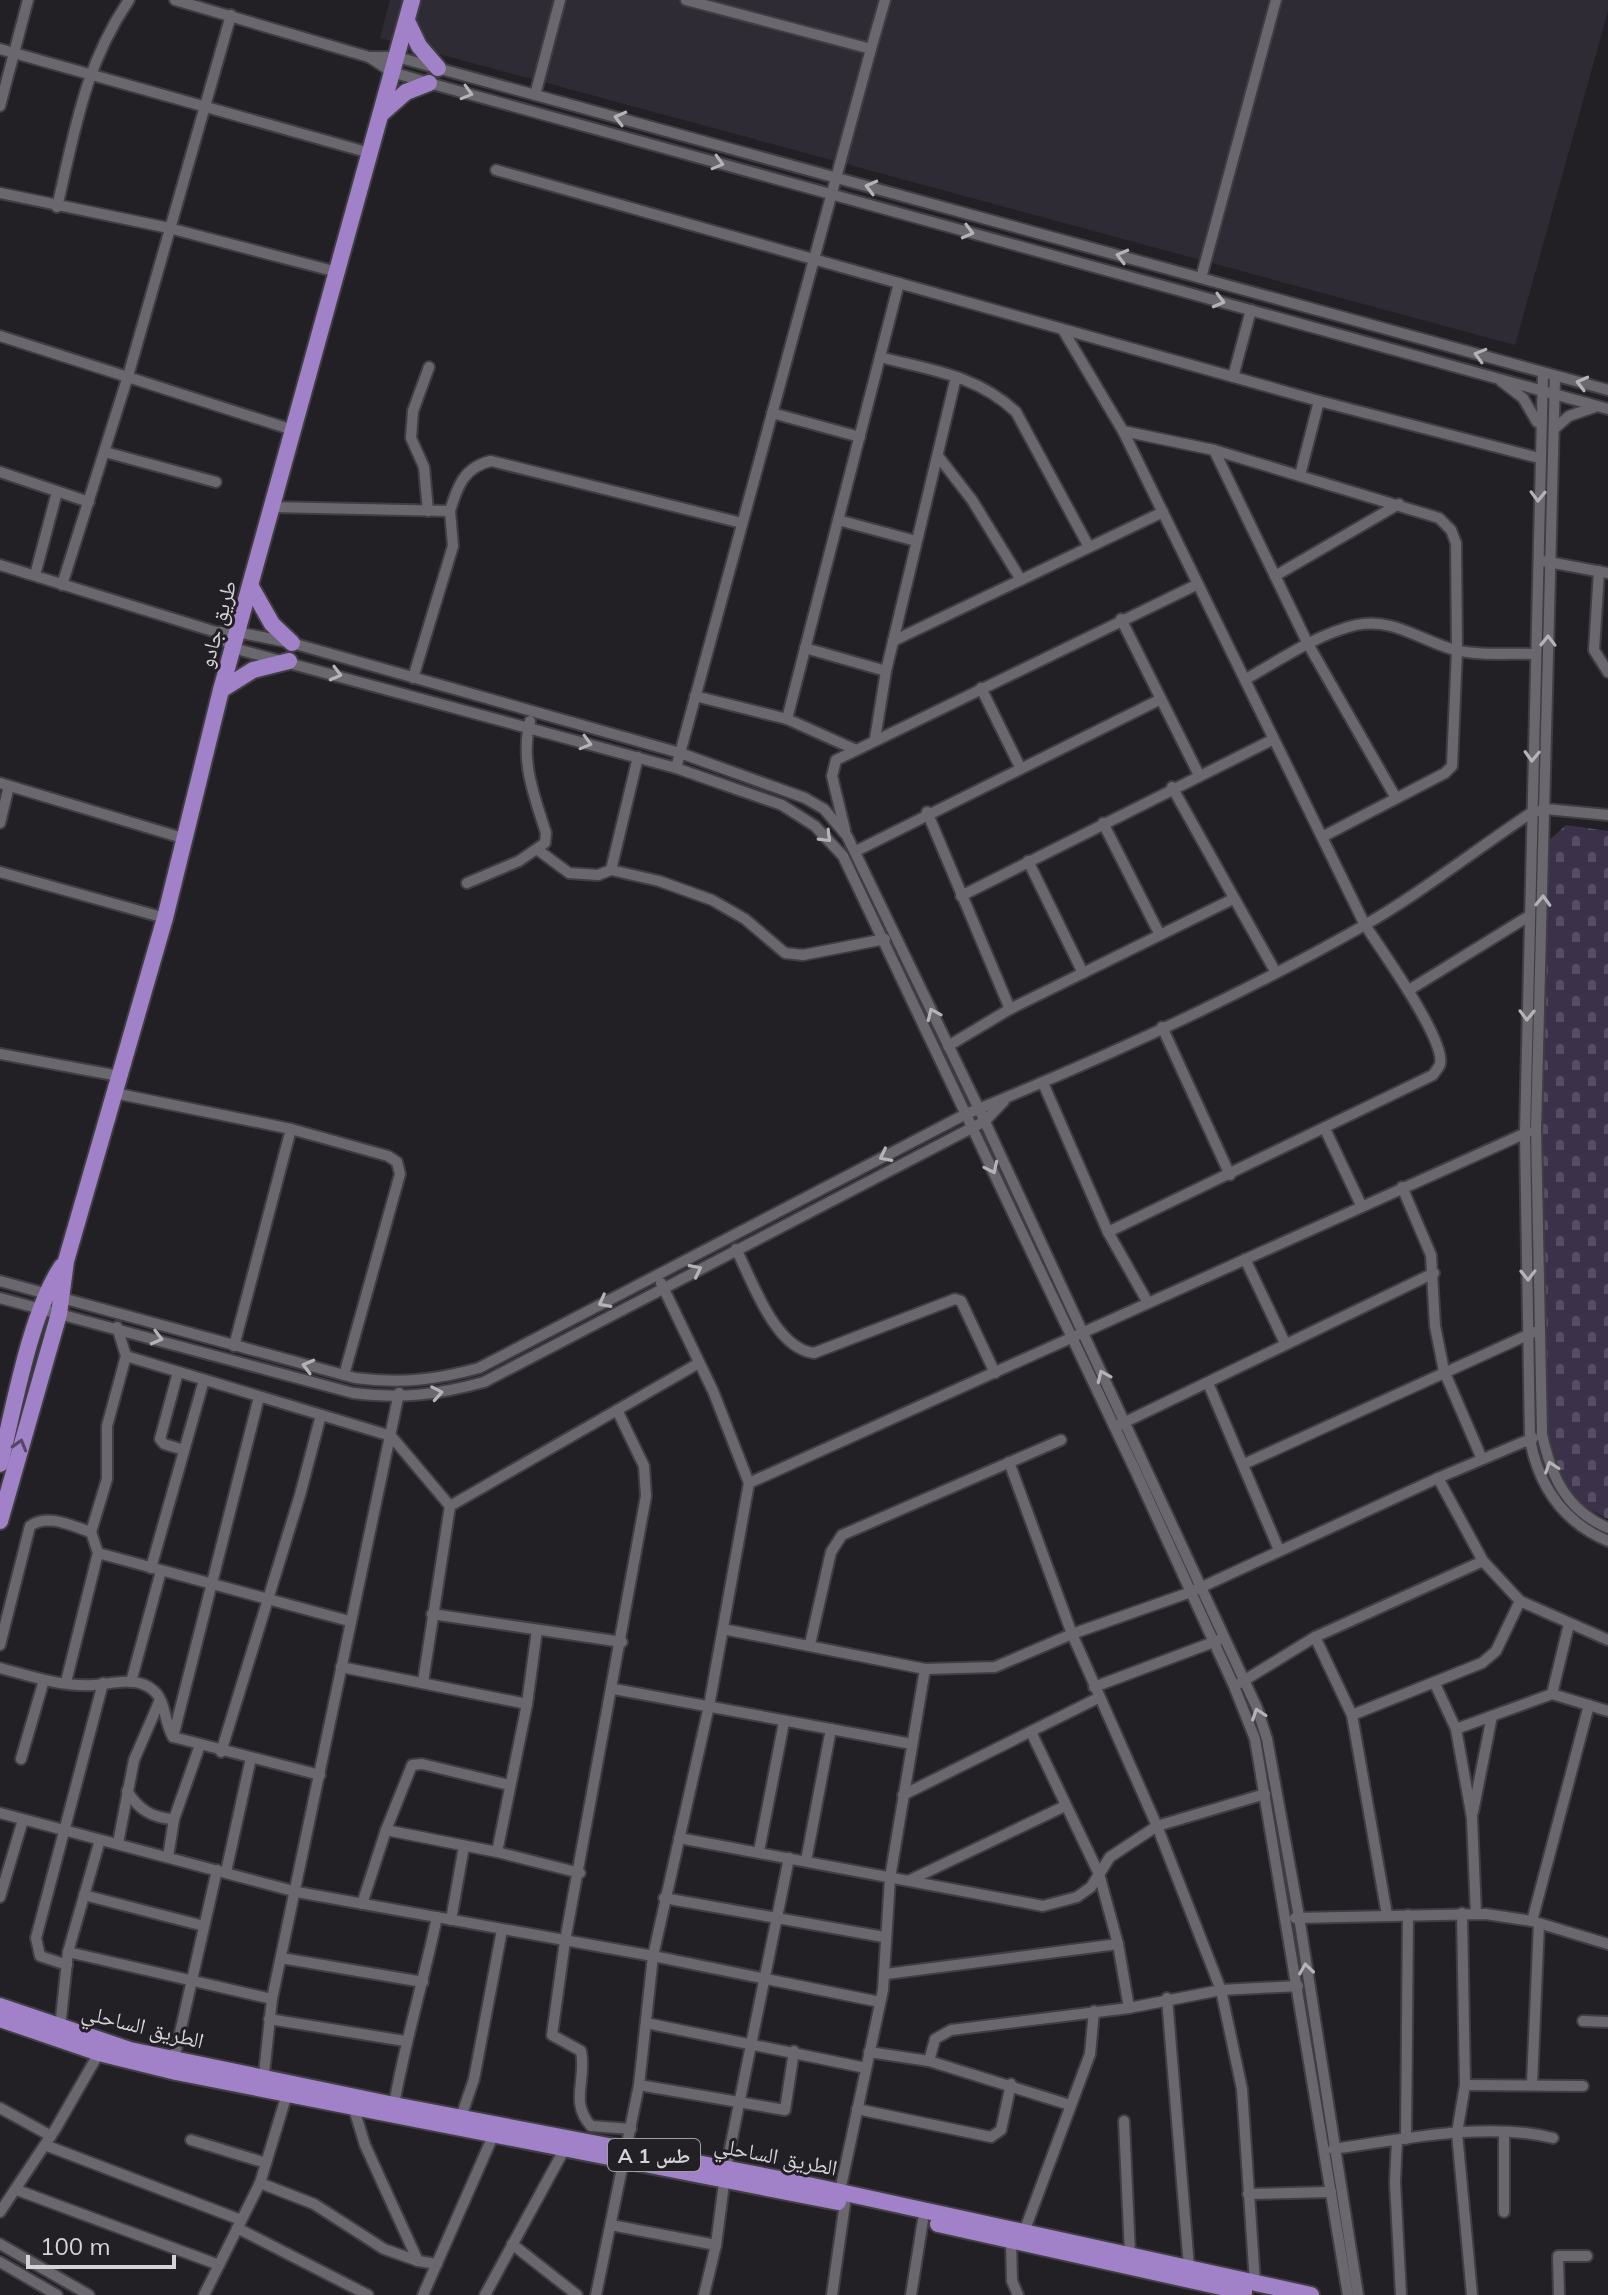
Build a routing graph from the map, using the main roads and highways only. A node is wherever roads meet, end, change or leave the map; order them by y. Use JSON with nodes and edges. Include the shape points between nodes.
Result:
{"nodes":[{"id":1,"x":412,"y":0,"type":"edge"},
{"id":2,"x":407,"y":21,"type":"junction"},
{"id":3,"x":380,"y":116,"type":"junction"},
{"id":4,"x":251,"y":587,"type":"junction"},
{"id":5,"x":292,"y":643,"type":"road end"},
{"id":6,"x":289,"y":661,"type":"road end"},
{"id":7,"x":221,"y":690,"type":"junction"},
{"id":8,"x":53,"y":1304,"type":"junction"},
{"id":9,"x":0,"y":1464,"type":"edge"},
{"id":10,"x":0,"y":1521,"type":"edge"},
{"id":11,"x":0,"y":2006,"type":"edge"},
{"id":12,"x":0,"y":2019,"type":"edge"},
{"id":13,"x":263,"y":2083,"type":"junction"},
{"id":14,"x":624,"y":2156,"type":"junction"},
{"id":15,"x":842,"y":2197,"type":"junction"},
{"id":16,"x":1018,"y":2236,"type":"junction"},
{"id":17,"x":1193,"y":2280,"type":"edge"},
{"id":18,"x":1256,"y":2289,"type":"edge"},
{"id":19,"x":1311,"y":2295,"type":"edge"}],
"edges":[{"from":1,"to":2,"type":"highway","name":"طريق جادو"},
{"from":2,"to":3,"type":"highway","name":"طريق جادو"},
{"from":2,"to":3,"type":"highway","via":[[433,75]]},
{"from":3,"to":4,"type":"highway","name":"طريق جادو"},
{"from":4,"to":5,"type":"highway","via":[[263,613]]},
{"from":4,"to":7,"type":"highway","name":"طريق جادو"},
{"from":6,"to":7,"type":"highway","via":[[253,670]]},
{"from":7,"to":8,"type":"highway","name":"طريق جادو","via":[[165,918]]},
{"from":8,"to":9,"type":"highway","name":"طريق جادو"},
{"from":10,"to":8,"type":"highway","name":"طريق جادو","one_way":true},
{"from":11,"to":13,"type":"highway","name":"الطريق الساحلي","number":"A 1 طس","via":[[114,2045]]},
{"from":12,"to":13,"type":"highway","name":"الطريق الساحلي","number":"A 1 طس","via":[[99,2053]]},
{"from":13,"to":14,"type":"highway","name":"الطريق الساحلي","number":"A 1 طس","via":[[461,2117]]},
{"from":13,"to":14,"type":"highway","name":"الطريق الساحلي","number":"A 1 طس","via":[[354,2109],[564,2150]]},
{"from":14,"to":15,"type":"highway","name":"الطريق الساحلي","number":"A 1 طس"},
{"from":15,"to":16,"type":"highway","name":"الطريق الساحلي","number":"A 1 طس"},
{"from":15,"to":16,"type":"highway","name":"الطريق الساحلي","number":"A 1 طس","via":[[923,2220]]},
{"from":16,"to":17,"type":"highway","name":"الطريق الساحلي","number":"A 1 طس"},
{"from":16,"to":17,"type":"highway","name":"الطريق الساحلي","number":"A 1 طس","via":[[1130,2254]]},
{"from":17,"to":18,"type":"highway","name":"الطريق الساحلي","number":"A 1 طس"},
{"from":18,"to":19,"type":"highway","name":"الطريق الساحلي","number":"A 1 طس"}]}
